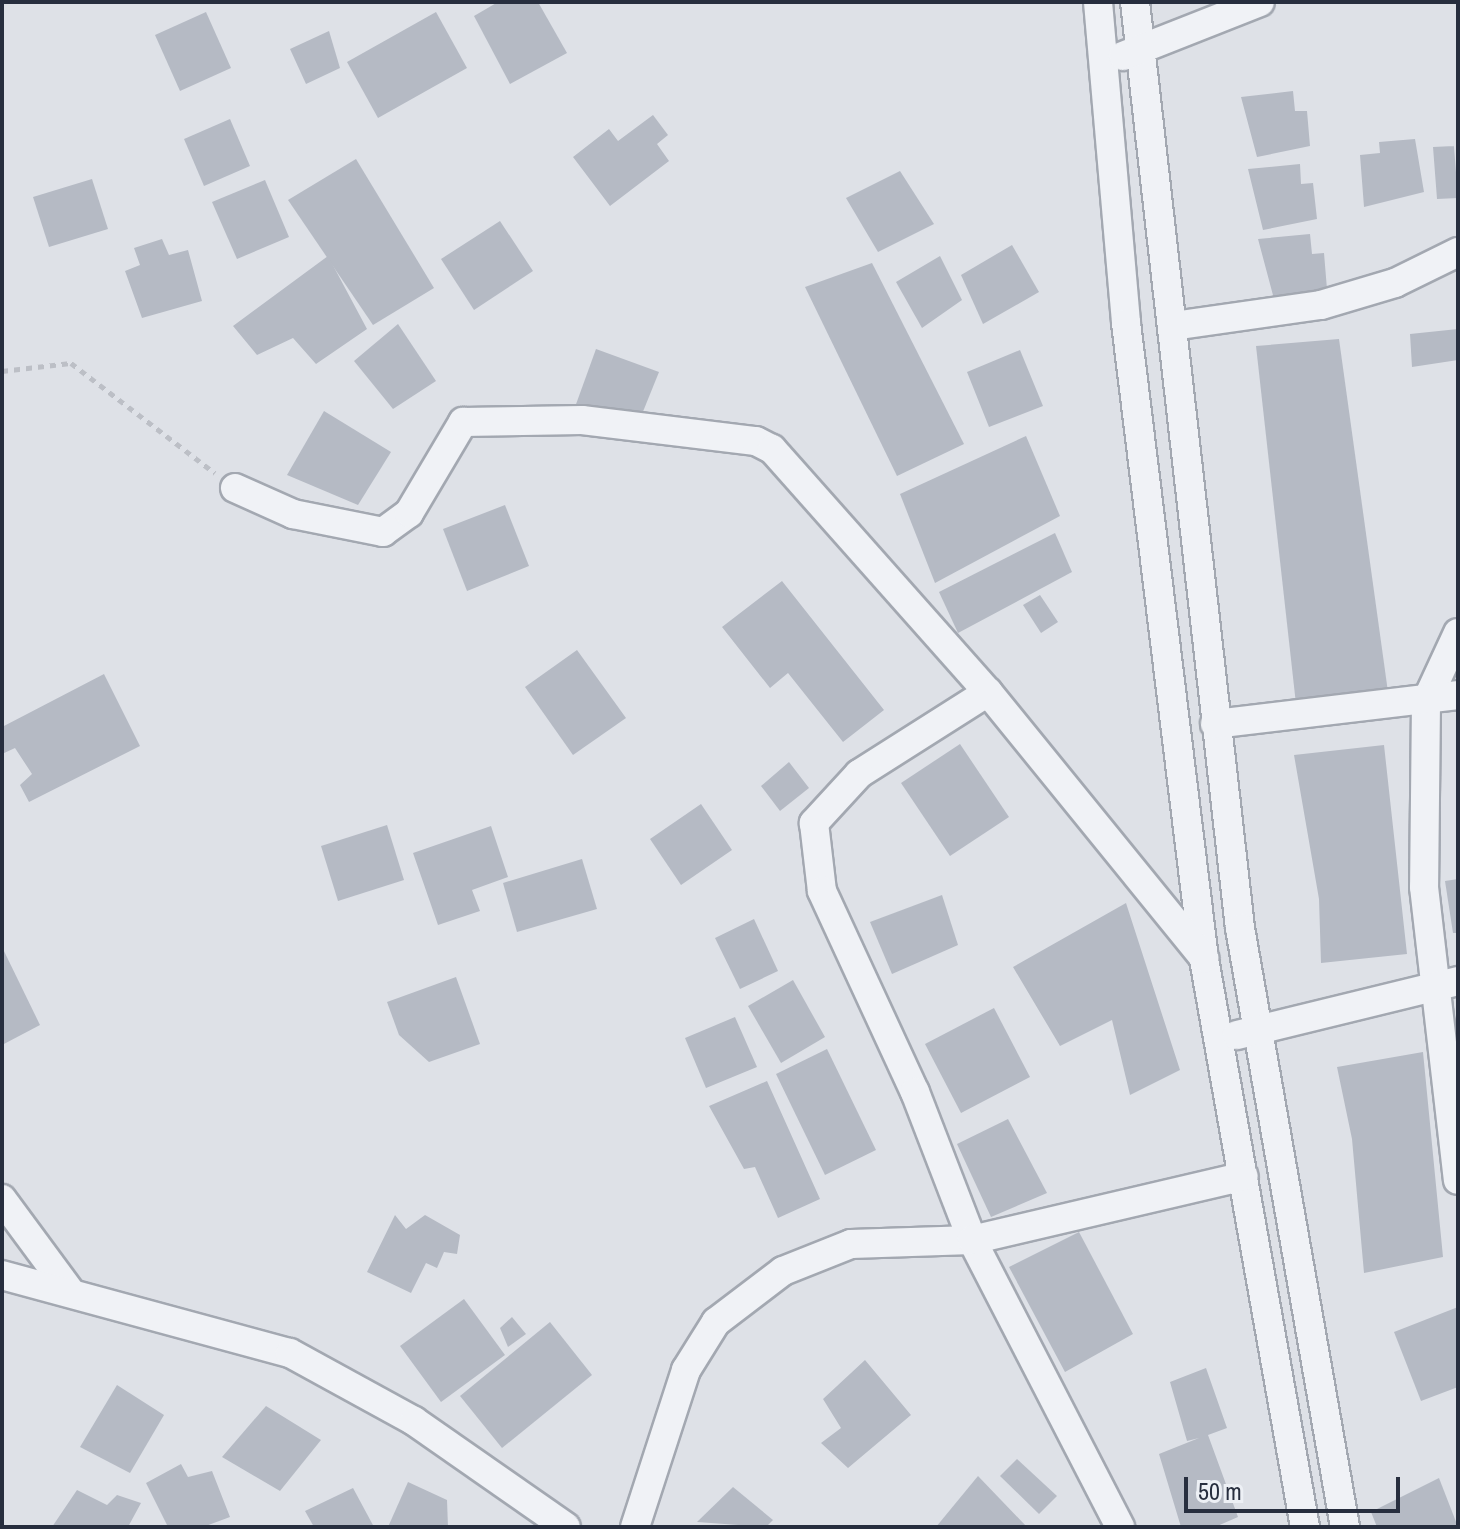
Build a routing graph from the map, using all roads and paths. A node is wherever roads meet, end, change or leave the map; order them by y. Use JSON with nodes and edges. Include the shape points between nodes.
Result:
{"nodes":[{"id":1,"x":1098,"y":2,"type":"edge"},
{"id":2,"x":1135,"y":2,"type":"edge"},
{"id":3,"x":1260,"y":2,"type":"edge"},
{"id":4,"x":1140,"y":52,"type":"junction"},
{"id":5,"x":1103,"y":60,"type":"junction"},
{"id":6,"x":1458,"y":252,"type":"edge"},
{"id":7,"x":1173,"y":326,"type":"junction"},
{"id":8,"x":2,"y":371,"type":"edge"},
{"id":9,"x":235,"y":488,"type":"joint"},
{"id":10,"x":1458,"y":633,"type":"edge"},
{"id":11,"x":988,"y":692,"type":"junction"},
{"id":12,"x":1458,"y":695,"type":"edge"},
{"id":13,"x":1426,"y":702,"type":"junction"},
{"id":14,"x":1215,"y":724,"type":"junction"},
{"id":15,"x":1204,"y":959,"type":"junction"},
{"id":16,"x":1445,"y":984,"type":"edge"},
{"id":17,"x":1254,"y":1031,"type":"junction"},
{"id":18,"x":1221,"y":1039,"type":"junction"},
{"id":19,"x":1244,"y":1176,"type":"junction"},
{"id":20,"x":1458,"y":1180,"type":"edge"},
{"id":21,"x":2,"y":1199,"type":"edge"},
{"id":22,"x":972,"y":1240,"type":"junction"},
{"id":23,"x":2,"y":1275,"type":"edge"},
{"id":24,"x":69,"y":1290,"type":"junction"},
{"id":25,"x":566,"y":1527,"type":"edge"},
{"id":26,"x":635,"y":1527,"type":"edge"},
{"id":27,"x":1120,"y":1527,"type":"edge"},
{"id":28,"x":1305,"y":1527,"type":"edge"},
{"id":29,"x":1345,"y":1527,"type":"edge"}],
"edges":[{"from":1,"to":5,"type":"street"},
{"from":2,"to":4,"type":"street"},
{"from":3,"to":4,"type":"street"},
{"from":4,"to":5,"type":"street"},
{"from":4,"to":7,"type":"street"},
{"from":5,"to":15,"type":"street","via":[[1126,323]]},
{"from":6,"to":7,"type":"street","via":[[1395,283],[1321,305]]},
{"from":7,"to":14,"type":"street"},
{"from":8,"to":9,"type":"path","via":[[71,363]]},
{"from":9,"to":11,"type":"street","via":[[293,514],[383,532],[409,513],[463,422],[582,420],[756,441],[772,449]]},
{"from":10,"to":13,"type":"street"},
{"from":11,"to":15,"type":"street"},
{"from":11,"to":22,"type":"street","via":[[859,774],[814,823],[822,891],[915,1092]]},
{"from":12,"to":13,"type":"street"},
{"from":13,"to":14,"type":"street"},
{"from":13,"to":16,"type":"street","via":[[1424,887]]},
{"from":14,"to":17,"type":"street"},
{"from":15,"to":18,"type":"street"},
{"from":16,"to":17,"type":"street"},
{"from":16,"to":20,"type":"street"},
{"from":17,"to":18,"type":"street"},
{"from":17,"to":29,"type":"street"},
{"from":18,"to":19,"type":"street"},
{"from":19,"to":22,"type":"street"},
{"from":19,"to":28,"type":"street"},
{"from":21,"to":24,"type":"street"},
{"from":22,"to":26,"type":"street","via":[[851,1244],[783,1271],[716,1322],[686,1370]]},
{"from":22,"to":27,"type":"street"},
{"from":23,"to":24,"type":"street"},
{"from":24,"to":25,"type":"street","via":[[290,1353],[414,1421]]}]}
